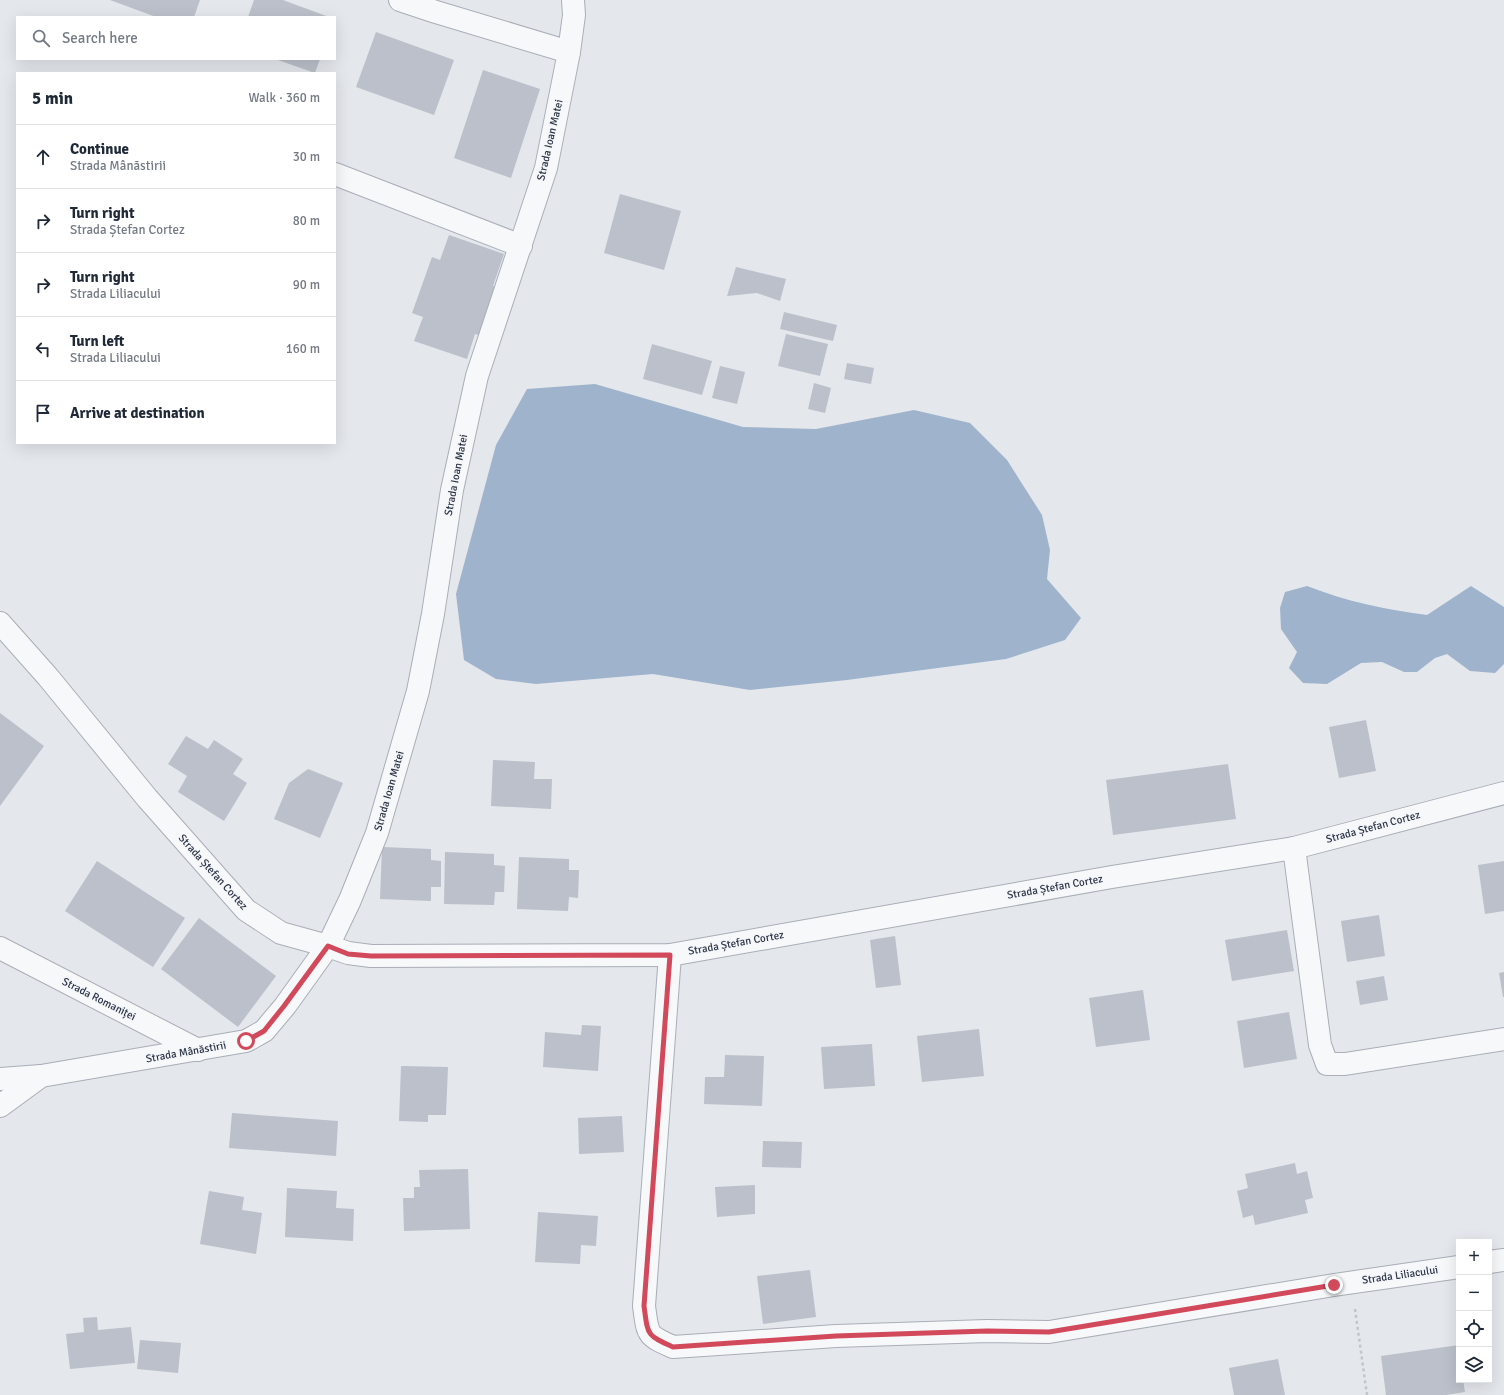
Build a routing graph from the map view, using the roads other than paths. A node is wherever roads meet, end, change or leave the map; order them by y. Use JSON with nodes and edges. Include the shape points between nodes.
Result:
{"nodes":[{"id":1,"x":400,"y":0,"type":"edge"},
{"id":2,"x":573,"y":0,"type":"edge"},
{"id":3,"x":569,"y":52,"type":"junction"},
{"id":4,"x":336,"y":174,"type":"edge"},
{"id":5,"x":521,"y":246,"type":"junction"},
{"id":6,"x":0,"y":623,"type":"edge"},
{"id":7,"x":1504,"y":793,"type":"edge"},
{"id":8,"x":1294,"y":848,"type":"junction"},
{"id":9,"x":328,"y":946,"type":"junction"},
{"id":10,"x":0,"y":948,"type":"edge"},
{"id":11,"x":670,"y":955,"type":"junction"},
{"id":12,"x":1504,"y":1039,"type":"edge"},
{"id":13,"x":198,"y":1050,"type":"junction"},
{"id":14,"x":41,"y":1076,"type":"junction"},
{"id":15,"x":0,"y":1079,"type":"edge"},
{"id":16,"x":0,"y":1106,"type":"edge"},
{"id":17,"x":1504,"y":1260,"type":"edge"},
{"id":18,"x":1492,"y":1262,"type":"edge"},
{"id":19,"x":1456,"y":1267,"type":"edge"}],
"edges":[{"from":1,"to":3,"type":"street"},
{"from":2,"to":3,"type":"street","name":"Strada Ioan Matei","via":[[574,15]]},
{"from":3,"to":5,"type":"street","name":"Strada Ioan Matei","via":[[546,168]]},
{"from":4,"to":5,"type":"street"},
{"from":5,"to":9,"type":"street","name":"Strada Ioan Matei","via":[[477,376],[452,490],[433,614],[418,690],[377,833]]},
{"from":6,"to":9,"type":"street","name":"Strada Ștefan Cortez","via":[[48,677],[147,798],[246,910],[281,933]]},
{"from":7,"to":8,"type":"street","name":"Strada Ștefan Cortez"},
{"from":8,"to":11,"type":"street","name":"Strada Ștefan Cortez","via":[[1104,878]]},
{"from":8,"to":12,"type":"street","via":[[1320,1045],[1327,1064],[1345,1064]]},
{"from":9,"to":11,"type":"street","name":"Strada Ștefan Cortez","via":[[348,954],[371,956]]},
{"from":9,"to":13,"type":"street","name":"Strada Mânăstirii","via":[[264,1031],[246,1041]]},
{"from":10,"to":13,"type":"street","name":"Strada Romaniței"},
{"from":11,"to":19,"type":"street","name":"Strada Liliacului","via":[[644,1306],[647,1327],[653,1338],[673,1347],[836,1336],[987,1331],[1049,1332]]},
{"from":13,"to":14,"type":"street","name":"Strada Mânăstirii"},
{"from":14,"to":15,"type":"street","name":"Strada Mânăstirii"},
{"from":14,"to":16,"type":"street"},
{"from":17,"to":18,"type":"street"}]}
